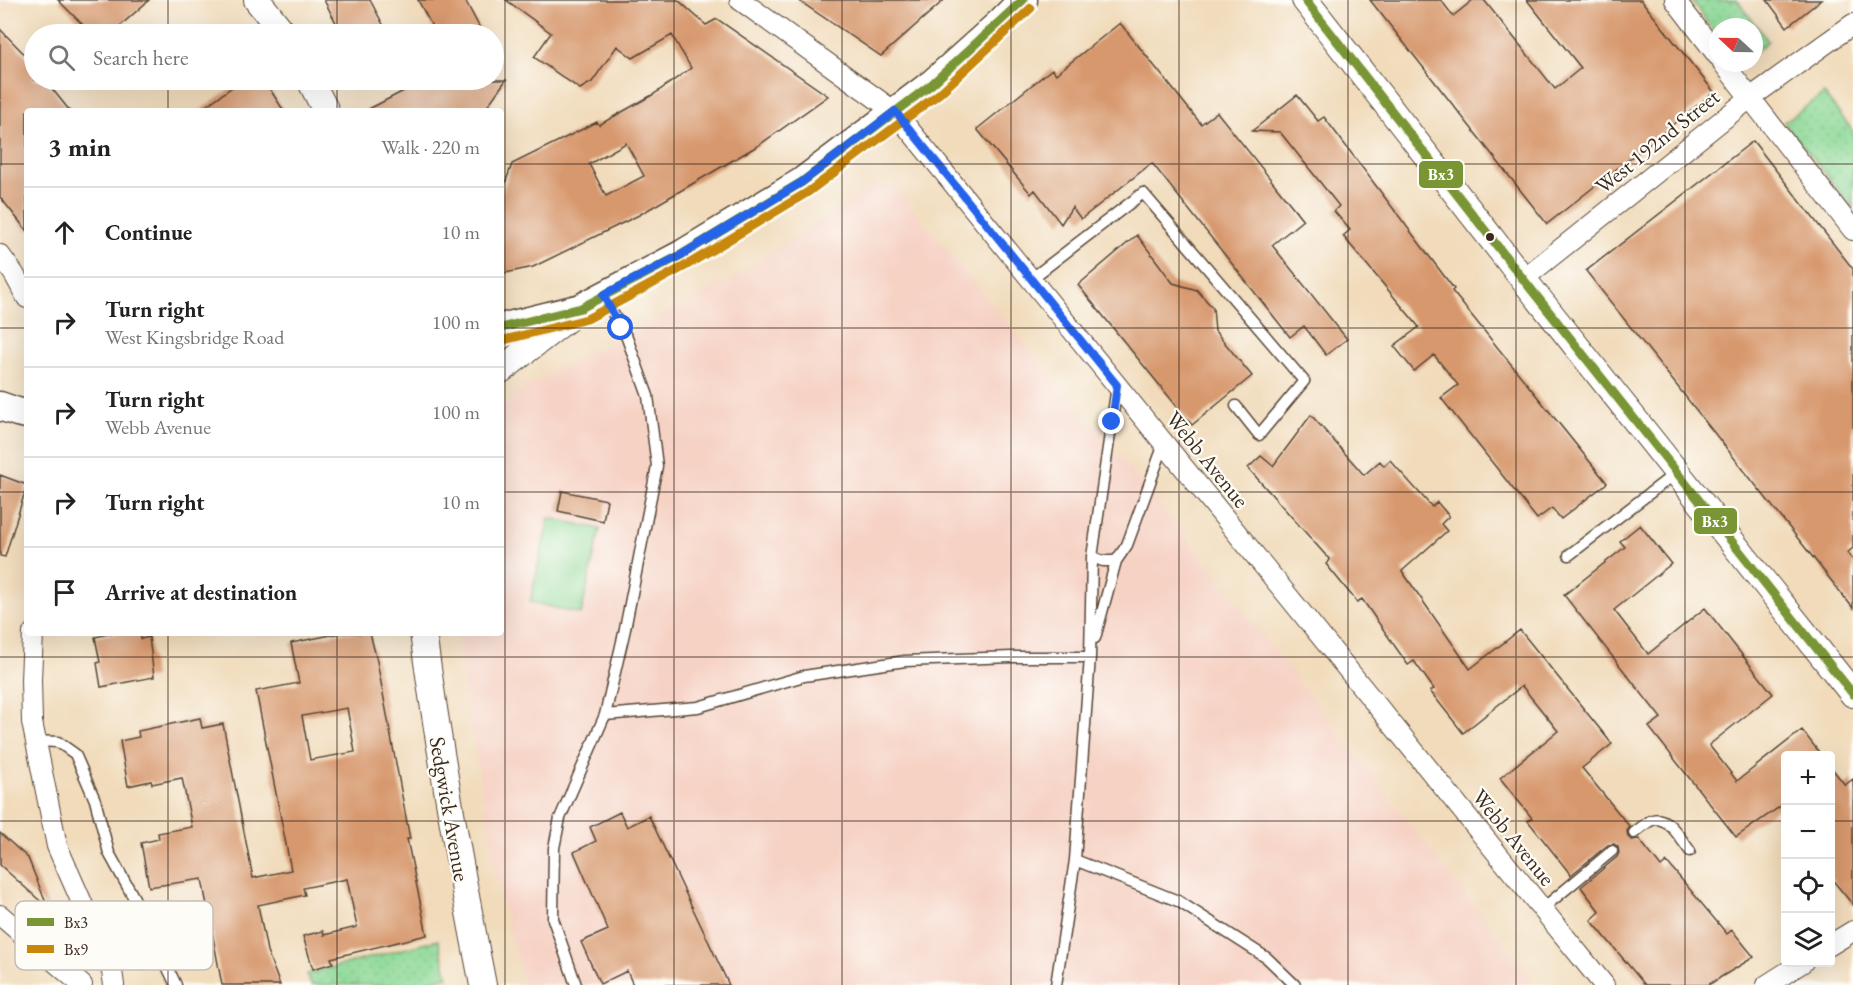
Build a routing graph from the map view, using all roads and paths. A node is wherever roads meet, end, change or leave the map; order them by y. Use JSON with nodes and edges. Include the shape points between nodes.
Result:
{"nodes":[{"id":1,"x":258,"y":0,"type":"edge"},
{"id":2,"x":740,"y":0,"type":"edge"},
{"id":3,"x":1023,"y":0,"type":"edge"},
{"id":4,"x":1305,"y":0,"type":"edge"},
{"id":5,"x":1675,"y":0,"type":"edge"},
{"id":6,"x":276,"y":24,"type":"edge"},
{"id":7,"x":1853,"y":24,"type":"edge"},
{"id":8,"x":1709,"y":44,"type":"edge"},
{"id":9,"x":1730,"y":72,"type":"edge"},
{"id":10,"x":315,"y":90,"type":"edge"},
{"id":11,"x":1750,"y":98,"type":"junction"},
{"id":12,"x":324,"y":108,"type":"edge"},
{"id":13,"x":895,"y":111,"type":"junction"},
{"id":14,"x":1853,"y":230,"type":"edge"},
{"id":15,"x":0,"y":255,"type":"edge"},
{"id":16,"x":1031,"y":279,"type":"junction"},
{"id":17,"x":1523,"y":279,"type":"junction"},
{"id":18,"x":24,"y":292,"type":"edge"},
{"id":19,"x":592,"y":302,"type":"junction"},
{"id":20,"x":504,"y":327,"type":"edge"},
{"id":21,"x":504,"y":368,"type":"edge"},
{"id":22,"x":1117,"y":385,"type":"junction"},
{"id":23,"x":0,"y":406,"type":"edge"},
{"id":24,"x":1236,"y":406,"type":"dead end"},
{"id":25,"x":24,"y":413,"type":"edge"},
{"id":26,"x":1164,"y":444,"type":"junction"},
{"id":27,"x":1676,"y":472,"type":"junction"},
{"id":28,"x":1569,"y":555,"type":"dead end"},
{"id":29,"x":1092,"y":557,"type":"junction"},
{"id":30,"x":1116,"y":561,"type":"junction"},
{"id":31,"x":33,"y":636,"type":"edge"},
{"id":32,"x":423,"y":636,"type":"edge"},
{"id":33,"x":1090,"y":657,"type":"junction"},
{"id":34,"x":1853,"y":694,"type":"edge"},
{"id":35,"x":605,"y":715,"type":"junction"},
{"id":36,"x":35,"y":741,"type":"junction"},
{"id":37,"x":1634,"y":833,"type":"dead end"},
{"id":38,"x":1612,"y":851,"type":"dead end"},
{"id":39,"x":1690,"y":851,"type":"dead end"},
{"id":40,"x":1075,"y":860,"type":"junction"},
{"id":41,"x":81,"y":901,"type":"edge"},
{"id":42,"x":135,"y":901,"type":"edge"},
{"id":43,"x":1542,"y":909,"type":"junction"},
{"id":44,"x":0,"y":915,"type":"edge"},
{"id":45,"x":15,"y":928,"type":"edge"},
{"id":46,"x":1853,"y":931,"type":"edge"},
{"id":47,"x":1835,"y":942,"type":"edge"},
{"id":48,"x":1796,"y":967,"type":"edge"},
{"id":49,"x":64,"y":970,"type":"edge"},
{"id":50,"x":112,"y":970,"type":"edge"},
{"id":51,"x":169,"y":970,"type":"edge"},
{"id":52,"x":82,"y":985,"type":"edge"},
{"id":53,"x":114,"y":985,"type":"edge"},
{"id":54,"x":176,"y":985,"type":"edge"},
{"id":55,"x":483,"y":985,"type":"edge"},
{"id":56,"x":576,"y":985,"type":"edge"},
{"id":57,"x":1056,"y":985,"type":"edge"},
{"id":58,"x":1294,"y":985,"type":"edge"},
{"id":59,"x":1604,"y":985,"type":"edge"},
{"id":60,"x":1767,"y":985,"type":"edge"}],
"edges":[{"from":1,"to":6,"type":"street"},
{"from":2,"to":13,"type":"street","name":"Webb Avenue"},
{"from":3,"to":13,"type":"main road","via":[[932,84]]},
{"from":4,"to":17,"type":"street"},
{"from":5,"to":8,"type":"street"},
{"from":7,"to":11,"type":"street","name":"West 192nd Street"},
{"from":9,"to":11,"type":"street"},
{"from":10,"to":12,"type":"street"},
{"from":11,"to":14,"type":"street"},
{"from":11,"to":17,"type":"street","name":"West 192nd Street"},
{"from":13,"to":16,"type":"street","name":"Webb Avenue"},
{"from":13,"to":19,"type":"main road","via":[[802,182],[681,255]]},
{"from":15,"to":18,"type":"street"},
{"from":16,"to":22,"type":"street","name":"Webb Avenue"},
{"from":16,"to":24,"type":"lane","via":[[1143,193],[1304,381],[1259,435]]},
{"from":17,"to":27,"type":"street"},
{"from":19,"to":20,"type":"main road"},
{"from":19,"to":21,"type":"street"},
{"from":19,"to":35,"type":"lane","via":[[627,338],[648,396],[657,466]]},
{"from":22,"to":26,"type":"street","name":"Webb Avenue"},
{"from":22,"to":29,"type":"lane"},
{"from":23,"to":25,"type":"main road"},
{"from":26,"to":30,"type":"lane","via":[[1127,545]]},
{"from":26,"to":43,"type":"street","name":"Webb Avenue"},
{"from":27,"to":28,"type":"lane"},
{"from":27,"to":34,"type":"street"},
{"from":29,"to":30,"type":"lane"},
{"from":29,"to":33,"type":"lane"},
{"from":30,"to":33,"type":"lane"},
{"from":31,"to":36,"type":"street"},
{"from":32,"to":55,"type":"street","name":"Sedgwick Avenue","via":[[455,843]]},
{"from":33,"to":35,"type":"lane","via":[[905,661],[804,676],[698,707]]},
{"from":33,"to":40,"type":"lane"},
{"from":35,"to":56,"type":"lane","via":[[560,818],[554,848],[553,919]]},
{"from":36,"to":41,"type":"street","via":[[57,846]]},
{"from":36,"to":42,"type":"lane","via":[[58,742],[75,754],[95,800],[109,853]]},
{"from":37,"to":39,"type":"lane","via":[[1650,821],[1665,821]]},
{"from":38,"to":43,"type":"lane"},
{"from":40,"to":57,"type":"lane"},
{"from":40,"to":58,"type":"lane","via":[[1178,901],[1267,958]]},
{"from":43,"to":59,"type":"street","name":"Webb Avenue"},
{"from":44,"to":45,"type":"street"},
{"from":46,"to":47,"type":"street"},
{"from":48,"to":60,"type":"street"},
{"from":49,"to":52,"type":"street"},
{"from":50,"to":53,"type":"street"},
{"from":51,"to":54,"type":"lane"}]}
